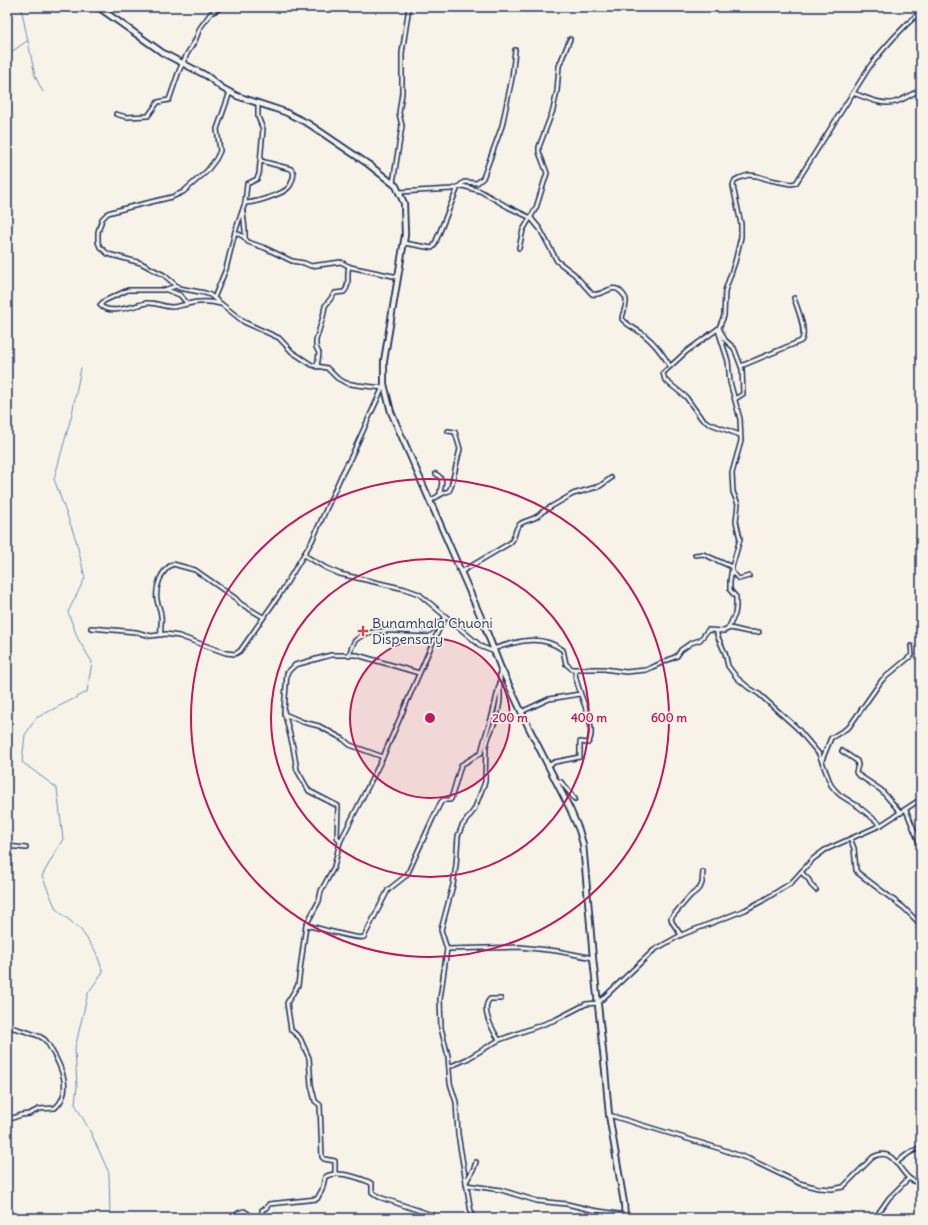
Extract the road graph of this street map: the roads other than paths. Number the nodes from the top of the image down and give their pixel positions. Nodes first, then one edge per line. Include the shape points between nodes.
1 (98, 7) edge
2 (222, 7) edge
3 (409, 7) edge
4 (921, 11) edge
5 (570, 39) dead end
6 (515, 50) dead end
7 (183, 64) junction
8 (921, 90) edge
9 (230, 92) junction
10 (853, 93) junction
11 (258, 104) junction
12 (116, 114) dead end
13 (261, 161) junction
14 (393, 183) junction
15 (458, 187) junction
16 (399, 192) junction
17 (245, 203) junction
18 (242, 211) junction
19 (531, 218) junction
20 (235, 232) junction
21 (245, 238) junction
22 (404, 243) junction
23 (519, 248) dead end
24 (349, 266) junction
25 (398, 276) junction
26 (176, 286) junction
27 (166, 289) junction
28 (214, 298) junction
29 (794, 298) dead end
30 (188, 304) junction
31 (223, 304) junction
32 (718, 328) junction
33 (670, 366) junction
34 (741, 366) junction
35 (317, 367) junction
36 (383, 386) junction
37 (735, 399) junction
38 (448, 431) dead end
39 (740, 435) junction
40 (436, 474) dead end
41 (611, 478) dead end
42 (440, 493) junction
43 (430, 501) junction
44 (304, 555) junction
45 (695, 555) dead end
46 (732, 567) junction
47 (461, 572) junction
48 (732, 572) junction
49 (749, 576) dead end
50 (263, 617) junction
51 (445, 617) junction
52 (443, 621) junction
53 (91, 628) dead end
54 (728, 628) junction
55 (717, 631) junction
56 (759, 632) dead end
57 (161, 635) junction
58 (911, 646) dead end
59 (494, 651) junction
60 (349, 656) junction
61 (500, 666) junction
62 (575, 670) junction
63 (419, 673) junction
64 (500, 680) junction
65 (580, 694) junction
66 (521, 712) junction
67 (284, 714) junction
68 (842, 751) dead end
69 (383, 757) junction
70 (822, 760) junction
71 (549, 765) junction
72 (556, 780) junction
73 (575, 799) dead end
74 (921, 799) edge
75 (906, 810) junction
76 (901, 813) junction
77 (881, 826) junction
78 (850, 839) junction
79 (340, 842) junction
80 (7, 846) edge
81 (921, 847) edge
82 (26, 848) dead end
83 (703, 872) dead end
84 (801, 872) junction
85 (816, 890) dead end
86 (306, 925) junction
87 (921, 925) edge
88 (681, 935) junction
89 (447, 949) junction
90 (593, 958) junction
91 (501, 999) dead end
92 (598, 1003) junction
93 (7, 1026) edge
94 (499, 1040) junction
95 (449, 1067) junction
96 (609, 1114) junction
97 (7, 1120) edge
98 (921, 1147) edge
99 (476, 1162) dead end
100 (897, 1162) junction
101 (335, 1174) junction
102 (909, 1178) junction
103 (466, 1184) junction
104 (921, 1184) edge
105 (625, 1217) edge
106 (234, 1218) edge
107 (262, 1218) edge
108 (441, 1218) edge
109 (472, 1218) edge
110 (876, 1218) edge

1 - 7 street via 163,53
2 - 7 street via 205,19
3 - 14 street via 402,59 399,111 402,126
4 - 10 street via 882,49
5 - 19 street via 559,66 553,110 539,147 547,173
6 - 15 street via 502,126 486,171 480,181 464,182
7 - 9 street
7 - 12 street via 169,100 158,102 148,116 126,117
8 - 10 street via 890,103
9 - 11 street
9 - 26 street via 217,129 220,153 207,171 183,192 111,212 104,216 98,226 98,242 102,249 113,256 152,269 164,275
10 - 32 street via 796,183 749,175 735,180 734,191 740,217 741,237 725,291 724,316
11 - 13 street via 258,117 263,129
11 - 14 street via 285,112 309,124 360,157
13 - 17 street via 258,178 247,184
13 - 17 street via 291,169 294,174 290,186 281,193
14 - 16 street
15 - 16 street
15 - 19 street via 465,186 480,191
15 - 22 street via 434,246 430,248
16 - 22 street via 405,210
17 - 18 street
18 - 20 street
18 - 21 street
19 - 23 street via 523,230
19 - 33 street via 557,261 574,274 592,294 599,294 612,288 622,292 626,301 622,319 658,347
20 - 21 street
20 - 28 street via 226,269
21 - 24 street via 248,242 292,261 311,266 341,262
22 - 25 street
24 - 25 street
24 - 35 street via 346,289 344,292 335,292 325,306 316,340
25 - 36 street via 385,348
26 - 27 street
26 - 28 street via 205,293
27 - 30 street via 180,295
27 - 30 street via 128,290 100,305 116,310 148,303 171,307
28 - 31 street
29 - 34 street via 804,335 802,339
30 - 31 street
31 - 35 street via 244,322 279,338 292,352
32 - 33 street
32 - 34 street via 725,340 734,348
32 - 37 street
33 - 39 street via 663,373 665,380 686,398 701,418
34 - 37 street via 743,394
35 - 36 street via 328,368 346,383
36 - 43 street via 391,412
36 - 44 street
37 - 39 street via 740,419
38 - 42 street via 455,432 460,450 451,489
39 - 46 street via 741,441 732,468 732,481 738,504 736,521 740,542
40 - 42 street via 442,480
41 - 47 street via 600,486 573,494 534,519 521,523 510,543
42 - 43 street
43 - 47 street
44 - 50 street
44 - 51 street via 340,574 413,591
45 - 46 street via 703,554
46 - 48 street
47 - 59 street
48 - 49 street via 739,578
48 - 54 street via 730,588 736,597 736,610
50 - 57 street via 240,652 235,654 183,637
50 - 57 street via 195,570 173,564 161,577 157,592 162,618
51 - 52 street
51 - 59 street via 482,647
52 - 60 street via 428,632 382,631 366,634 355,641
52 - 63 street
53 - 57 street
54 - 55 street
54 - 56 street via 746,633
55 - 62 street via 708,630 700,640 691,643 675,657 646,670
55 - 70 street via 728,666 737,678 760,694 797,728
58 - 70 street via 912,655 885,676 849,727 831,738
59 - 61 street
59 - 62 street via 524,640 542,640 563,650 566,664
60 - 63 street via 357,655
60 - 67 street via 328,655 290,668 286,677
61 - 64 street
61 - 66 street
62 - 65 street
63 - 69 street
64 - 86 street via 481,753 461,765 451,799 441,802 407,875 388,890 364,937
64 - 89 street via 499,710 486,746 484,787 458,836 453,885 441,930
65 - 66 street via 549,699
65 - 71 street via 588,718 591,740 588,743 580,742 580,757
66 - 71 street
67 - 69 street via 319,726 350,745
67 - 79 street via 296,766 308,790 338,806 337,837
68 - 76 street via 857,761 857,774 881,790
69 - 79 street
70 - 77 street via 831,785 838,793
71 - 72 street
72 - 73 street via 561,782
72 - 90 street via 573,815 583,844
74 - 75 street
75 - 76 street
75 - 81 street
76 - 77 street
77 - 78 street
78 - 84 street via 825,850
78 - 87 street via 858,873 904,908
79 - 86 street via 334,867
80 - 82 street
83 - 88 street via 700,888 671,918
84 - 85 street
84 - 88 street via 791,883 745,910
86 - 101 street via 298,985 287,1006 291,1030 300,1038 309,1058 311,1084 315,1101 320,1105 322,1157 335,1161
88 - 92 street via 654,950
89 - 90 street via 520,947
89 - 95 street via 440,1007 441,1028
90 - 92 street
91 - 94 street via 490,999 486,1002 485,1008
92 - 94 street via 586,1004 555,1020
92 - 96 street
93 - 97 street via 45,1039 62,1070 64,1089 63,1098 55,1108 39,1109
94 - 95 street
95 - 103 street
96 - 100 street via 721,1149 749,1159 799,1183 818,1188 843,1187 879,1154
96 - 105 street
98 - 100 street
99 - 103 street
100 - 102 street
101 - 107 street via 325,1176 317,1199 268,1204 262,1210
101 - 108 street via 366,1180 371,1183 372,1192 379,1197
102 - 104 street
102 - 110 street via 889,1198
103 - 105 street via 502,1190 537,1201 567,1204
103 - 109 street
106 - 107 street via 238,1213 246,1211 253,1217

